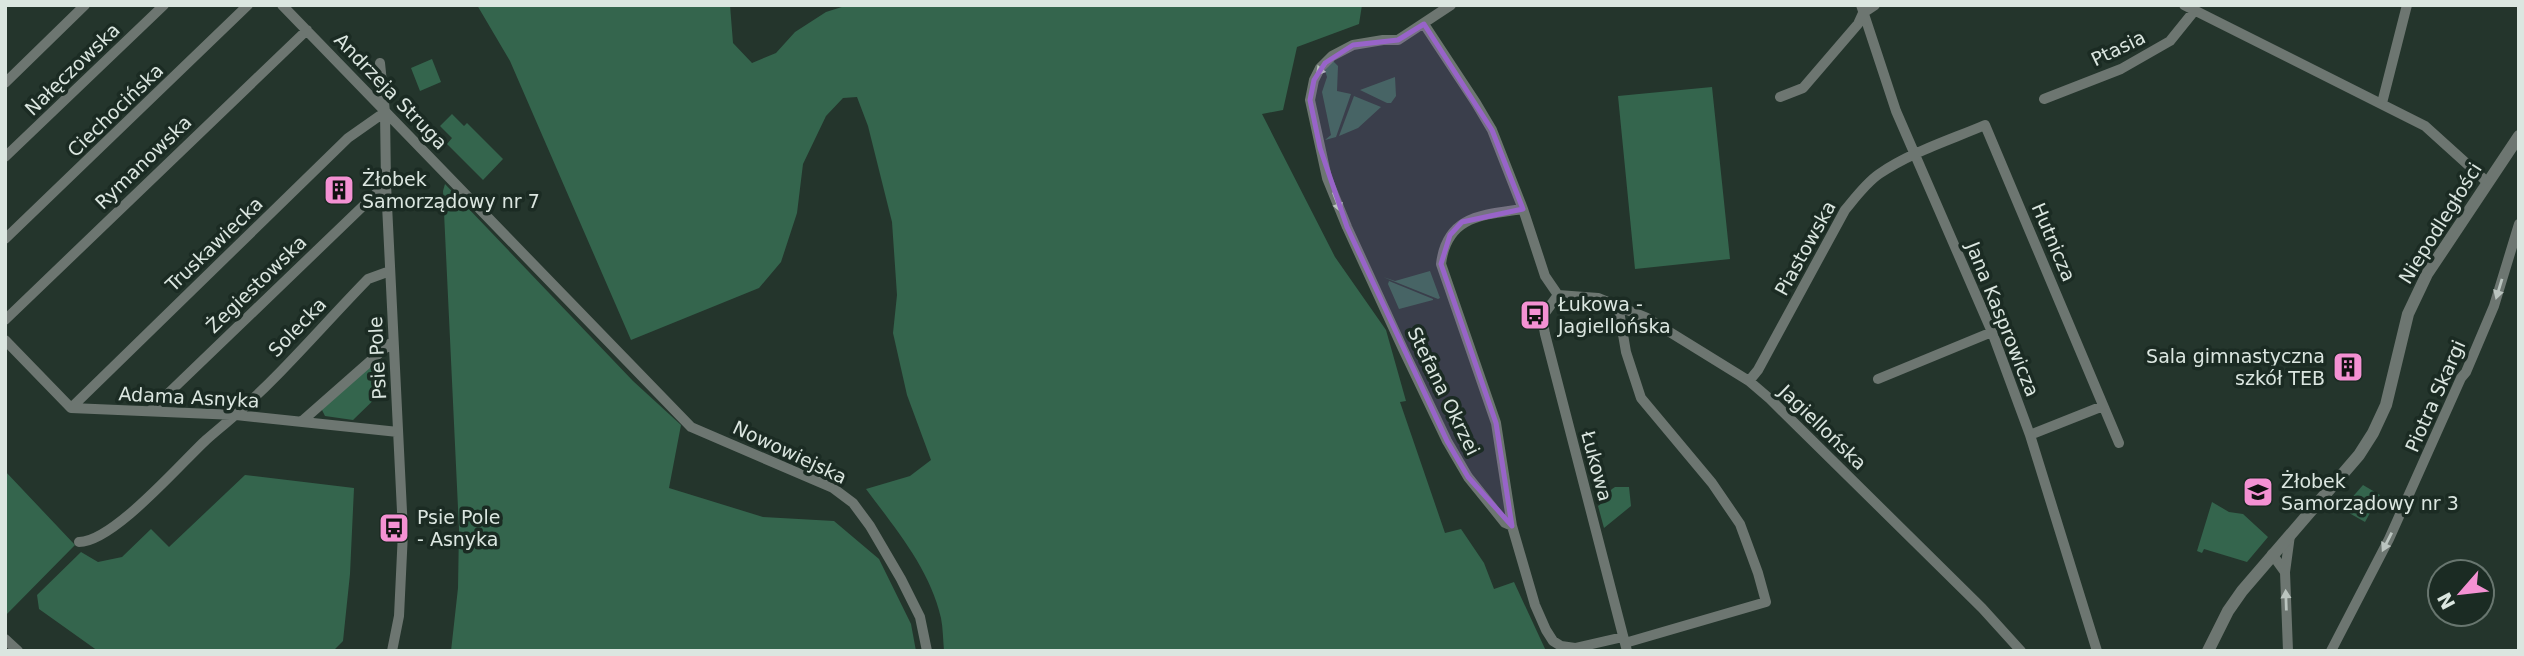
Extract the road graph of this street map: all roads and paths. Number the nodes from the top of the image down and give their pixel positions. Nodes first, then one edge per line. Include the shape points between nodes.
1 (85, 5) edge
2 (164, 5) edge
3 (248, 5) edge
4 (282, 5) edge
5 (1451, 5) edge
6 (1875, 5) edge
7 (2184, 5) edge
8 (2407, 5) edge
9 (1862, 9) edge
10 (2195, 10) junction
11 (1424, 24) junction
12 (307, 30) junction
13 (380, 63) dead end
14 (5, 83) edge
15 (1780, 97) dead end
16 (2044, 100) dead end
17 (2382, 103) junction
18 (385, 112) junction
19 (2517, 141) edge
20 (1916, 155) junction
21 (5, 158) edge
22 (2487, 182) junction
23 (386, 184) junction
24 (1523, 209) junction
25 (2519, 224) edge
26 (5, 239) edge
27 (390, 271) junction
28 (1558, 295) junction
29 (1618, 305) junction
30 (5, 320) edge
31 (590, 323) joint
32 (1992, 332) junction
33 (5, 340) edge
34 (393, 341) junction
35 (1878, 379) dead end
36 (1749, 382) junction
37 (2104, 405) junction
38 (72, 408) junction
39 (151, 410) junction
40 (236, 415) junction
41 (301, 422) junction
42 (398, 432) junction
43 (2031, 435) junction
44 (2119, 443) dead end
45 (1512, 526) junction
46 (2290, 535) junction
47 (79, 542) dead end
48 (2273, 554) junction
49 (2285, 572) junction
50 (5, 639) edge
51 (1625, 643) edge
52 (1561, 649) edge
53 (18, 651) edge
54 (392, 651) edge
55 (927, 651) edge
56 (2021, 651) edge
57 (2097, 651) edge
58 (2208, 651) edge
59 (2288, 651) edge
60 (2331, 651) edge

1 - 14 street
2 - 21 street, Nałęczowska
3 - 26 street, Ciechocińska
4 - 12 street, Andrzeja Struga
5 - 11 street
6 - 9 street
7 - 10 street
8 - 17 street
9 - 15 street via 1858,24 1803,88
9 - 20 street, Jana Kasprowicza
10 - 16 street, Ptasia via 2170,41 2121,69
10 - 17 street
11 - 24 street via 1492,130
11 -> 45 street, Stefana Okrzei via 1398,40 1353,45 1325,63 1314,80 1310,100 1327,178 1346,227 1447,441 1468,477
12 - 18 street, Andrzeja Struga
12 - 30 street, Rymanowska
13 - 18 street, Psie Pole
17 - 22 street via 2425,126
18 - 23 street, Psie Pole
18 - 31 street, Andrzeja Struga
18 - 38 street, Truskawiecka via 348,138
19 - 22 street, Niepodległości
20 - 32 street, Jana Kasprowicza
20 - 36 street, Piastowska via 1878,174 1844,210
20 - 37 street, Hutnicza via 1985,125
22 - 46 street, Niepodległości via 2439,254 2408,313 2386,405 2373,433
23 - 27 street, Psie Pole
23 - 39 street, Żegiestowska
24 - 28 street via 1545,276
24 - 45 street, Stefana Okrzei via 1462,222 1450,235 1441,264 1496,423
25 -> 60 street, Piotra Skargi via 2494,306 2466,372
27 - 34 street, Psie Pole
27 - 40 street, Solecka via 368,279
28 - 29 street, Jagiellońska via 1598,298
28 - 51 street, Łukowa via 1542,317 1545,334
29 - 36 street, Jagiellońska
29 - 51 street via 1626,352 1641,398 1740,524 1766,602
31 - 55 street, Nowowiejska via 691,427 833,488 853,503 920,617
32 - 35 street
32 - 43 street, Jana Kasprowicza
33 - 38 street
34 - 41 street
34 - 42 street, Psie Pole
36 - 56 street, Jagiellońska
37 - 43 street
37 - 44 street, Hutnicza
38 - 39 street, Adama Asnyka
39 - 40 street, Adama Asnyka
40 - 41 street, Adama Asnyka
40 - 47 street, Solecka via 128,515 96,537
41 - 42 street, Adama Asnyka
42 - 54 street, Psie Pole via 403,532 399,616
43 - 57 street, Jana Kasprowicza
45 - 52 street via 1535,605
46 - 48 street, Niepodległości
46 - 49 street
48 - 49 street
48 - 58 street, Niepodległości via 2228,611
59 -> 49 street
50 - 53 street
51 - 52 street

